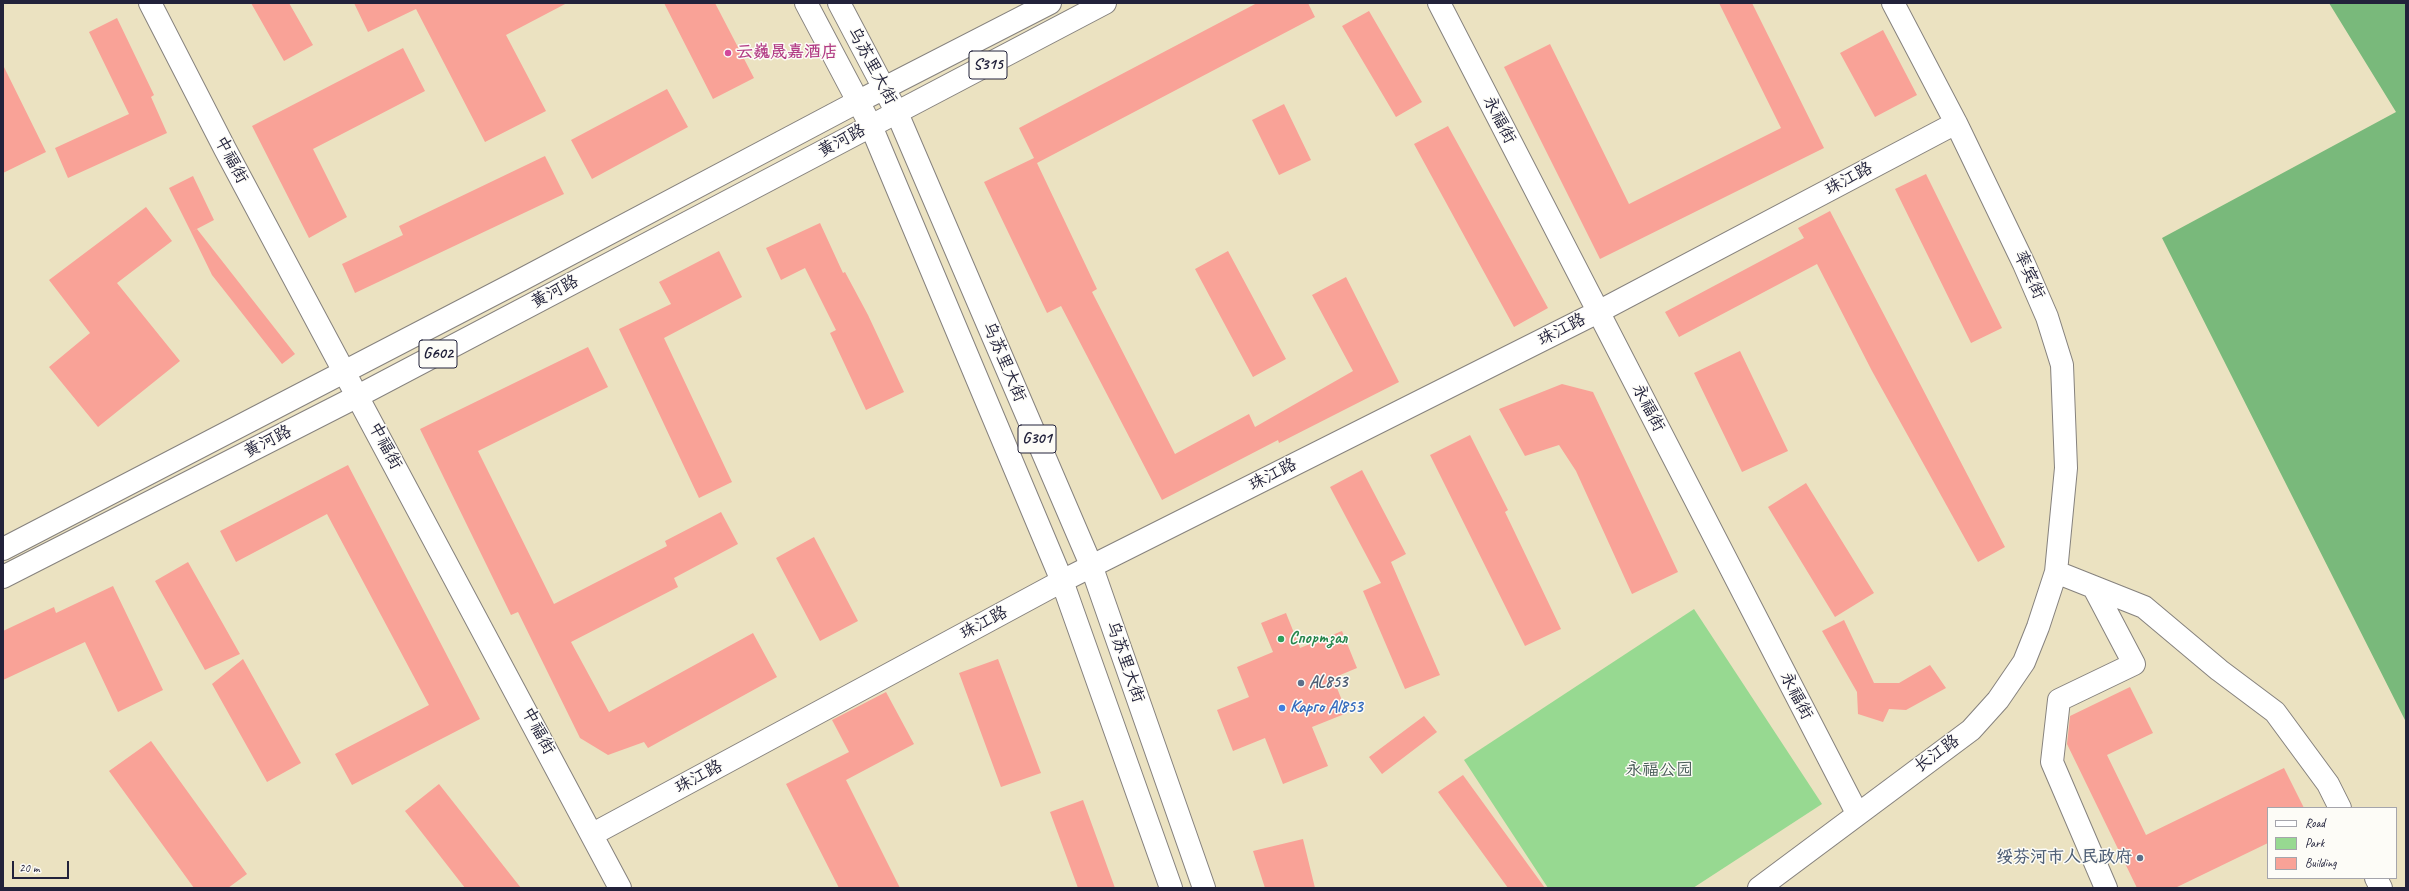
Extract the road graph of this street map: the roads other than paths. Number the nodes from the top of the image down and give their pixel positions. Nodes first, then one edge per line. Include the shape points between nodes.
1 (150, 3) edge
2 (806, 3) edge
3 (839, 3) edge
4 (1050, 3) edge
5 (1105, 3) edge
6 (1438, 3) edge
7 (1893, 3) edge
8 (884, 88) junction
9 (859, 101) junction
10 (897, 113) junction
11 (1956, 123) junction
12 (871, 126) junction
13 (1598, 312) junction
14 (344, 370) junction
15 (358, 396) junction
16 (3, 549) edge
17 (1092, 565) junction
18 (2056, 572) junction
19 (3, 578) edge
20 (1062, 581) junction
21 (2094, 588) junction
22 (2340, 807) edge
23 (1857, 813) junction
24 (593, 834) junction
25 (2376, 879) edge
26 (620, 888) edge
27 (1171, 888) edge
28 (1204, 888) edge
29 (1759, 888) edge
30 (2106, 888) edge
31 (2381, 888) edge

1 - 14 main road, 中福街
2 - 9 main road, 乌苏里大街 / G301
3 - 8 main road, 乌苏里大街 / G301
4 - 8 main road, 黄河路 / S315
5 - 10 main road, 黄河路 / S315
6 - 13 main road, 永福街
7 - 11 main road, 率宾街
8 - 9 main road, 黄河路 / S315
8 - 10 main road, 乌苏里大街 / G301
9 - 12 main road, 乌苏里大街 / G301
9 - 14 main road, 黄河路 / G602
10 - 12 main road, 黄河路 / S315
10 - 17 main road, 乌苏里大街 / G301
11 - 13 main road, 珠江路
11 - 18 main road, 率宾街 via 2024,264 2047,317 2062,364 2066,468
12 - 15 main road, 黄河路 / G602
12 - 20 main road, 乌苏里大街 / G301
13 - 17 main road, 珠江路
13 - 23 main road, 永福街
14 - 15 main road, 中福街
14 - 16 main road, 黄河路 / G602
15 - 19 main road, 黄河路 / G602
15 - 24 main road, 中福街
17 - 20 main road, 珠江路
17 - 28 main road, 乌苏里大街 / G301
18 - 21 main road
18 - 23 main road, 长江路 via 2024,662 1998,700 1971,730
20 - 24 main road, 珠江路
20 - 27 main road, 乌苏里大街 / G301
21 - 22 main road via 2144,607 2219,670 2275,712 2328,784
21 - 30 main road via 2134,664 2059,700 2052,762
23 - 29 main road, 长江路
24 - 26 main road, 中福街
25 - 31 main road

